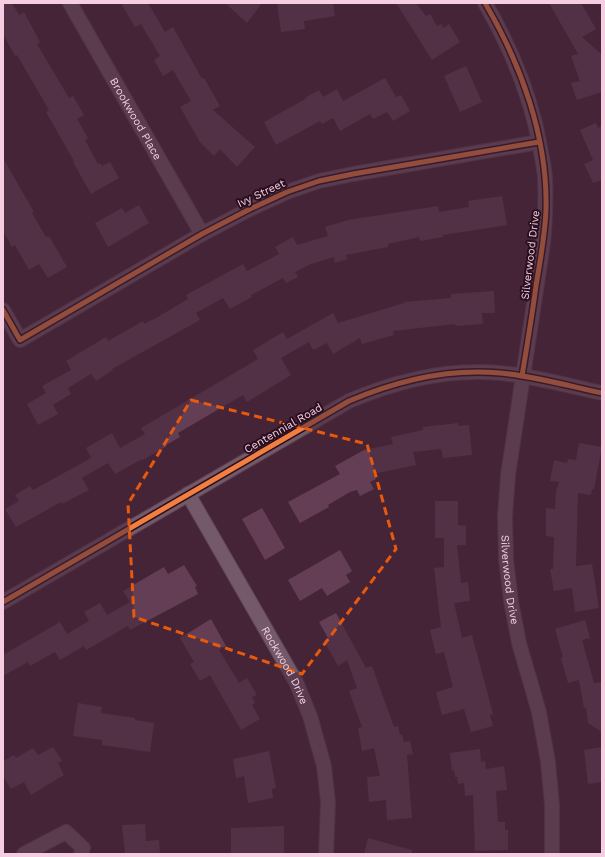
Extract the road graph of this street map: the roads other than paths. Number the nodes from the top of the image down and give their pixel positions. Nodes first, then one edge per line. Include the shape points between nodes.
1 (70, 3) edge
2 (485, 3) edge
3 (539, 142) junction
4 (202, 234) junction
5 (3, 310) edge
6 (522, 376) junction
7 (602, 393) edge
8 (188, 494) junction
9 (3, 602) edge
10 (43, 850) edge
11 (24, 854) edge
12 (81, 854) edge
13 (326, 854) edge
14 (552, 854) edge

1 - 4 street, Brookwood Place
2 - 3 street, Silverwood Drive via 516,63
3 - 4 street, Ivy Street via 319,181 287,192
3 - 6 street, Silverwood Drive via 545,176 545,217
4 - 5 street, Ivy Street via 20,340
6 - 7 street, Centennial Road
6 - 8 street, Centennial Road via 500,372 441,374 375,390 349,402
6 - 14 street, Silverwood Drive via 508,475 506,559 519,643 539,712 548,762 552,805
8 - 9 street, Centennial Road
8 - 13 street, Rockwood Drive via 296,682 310,716 324,766 328,802
10 - 11 street
10 - 12 street via 66,832 83,848

